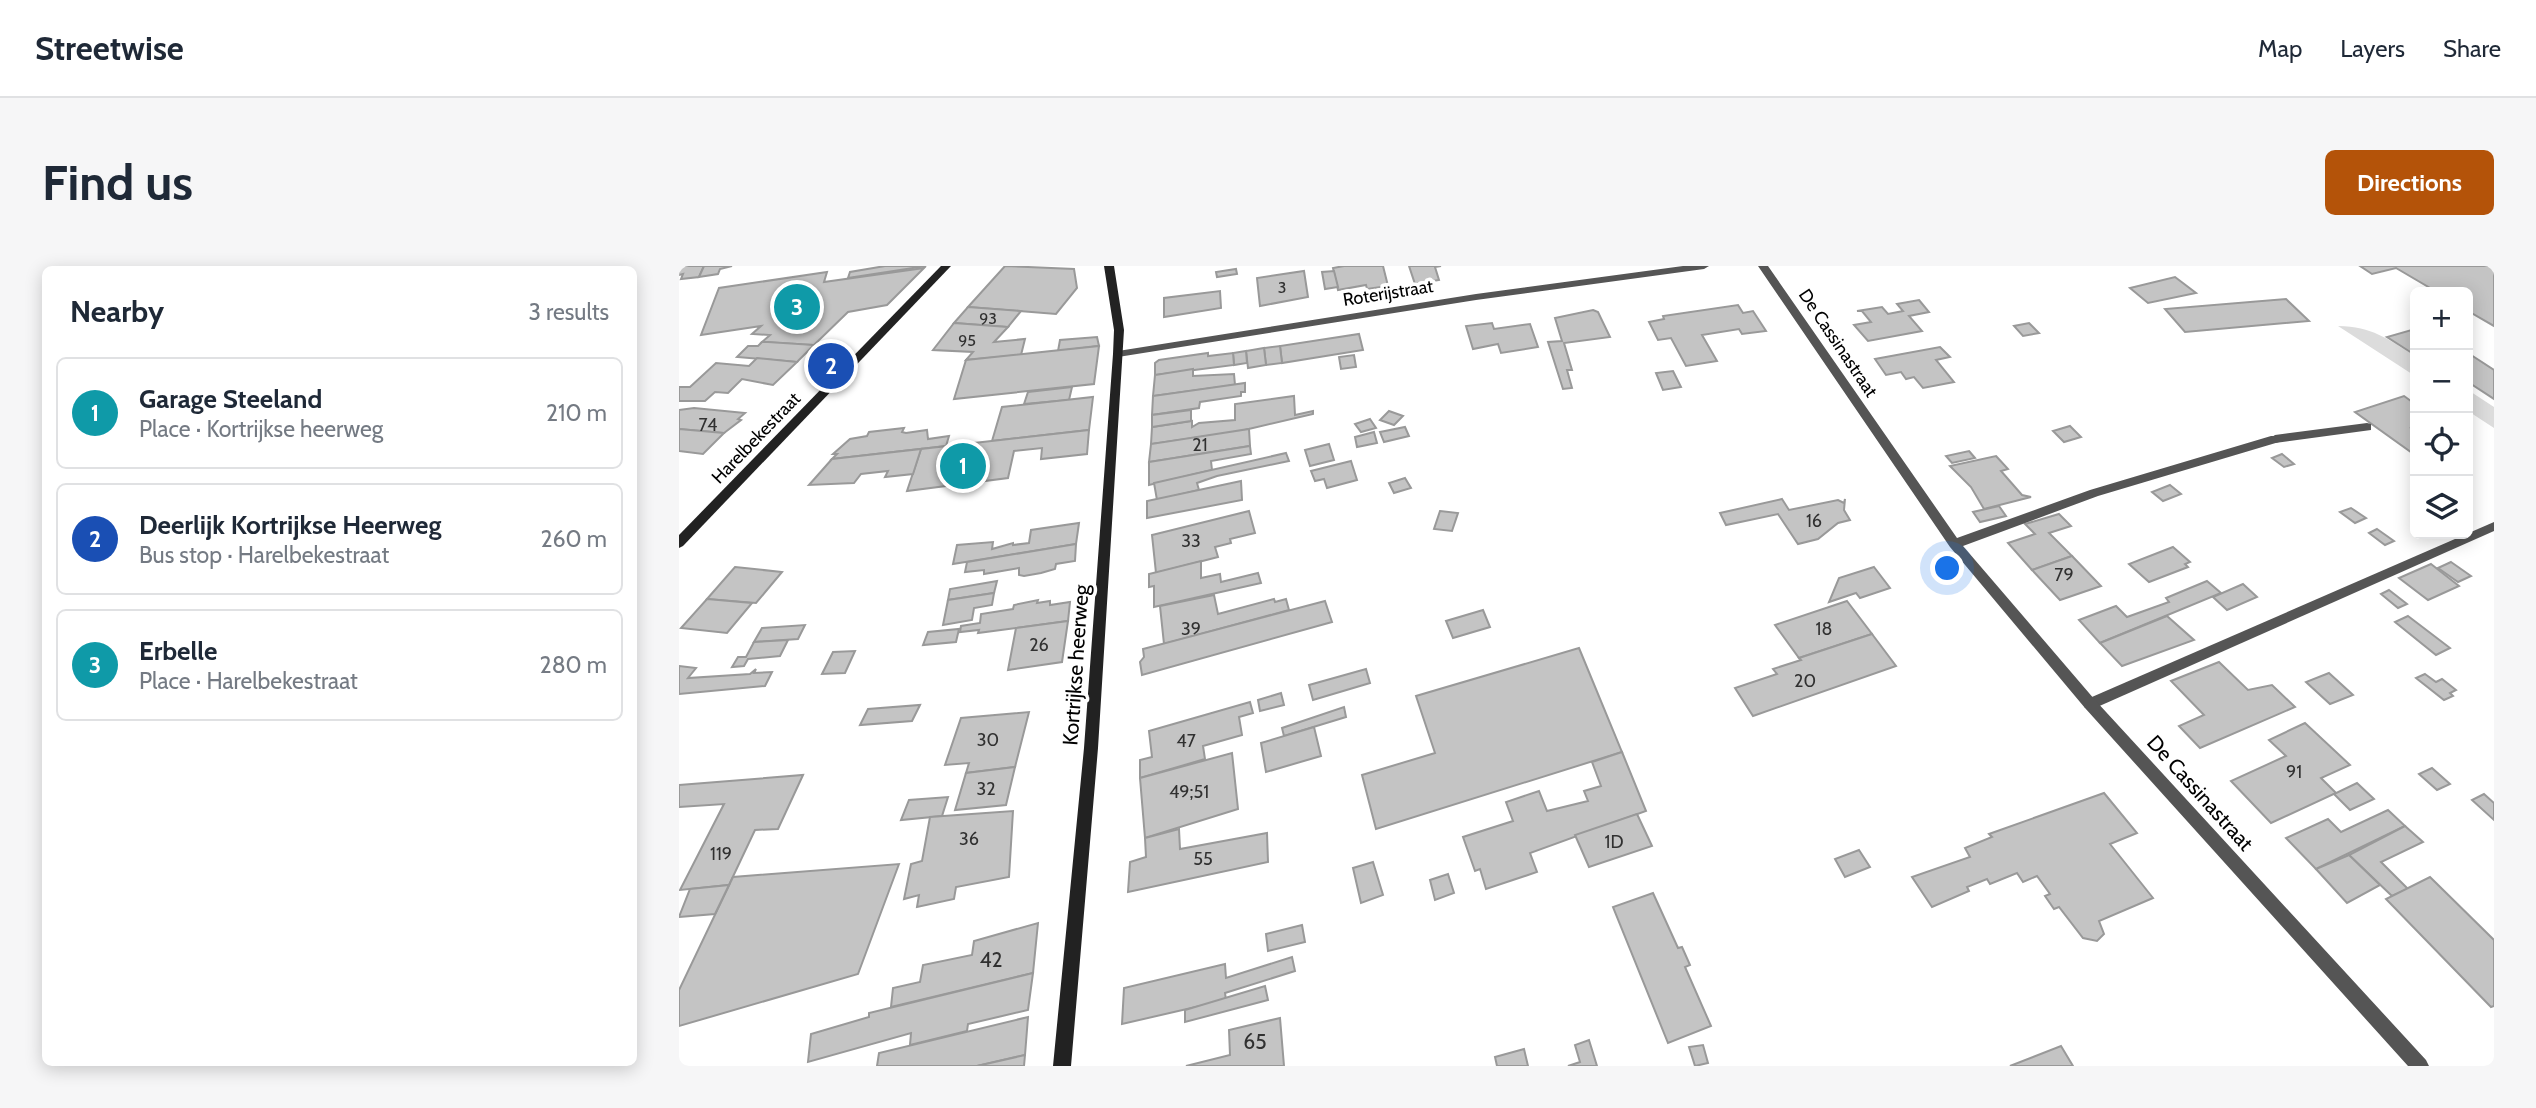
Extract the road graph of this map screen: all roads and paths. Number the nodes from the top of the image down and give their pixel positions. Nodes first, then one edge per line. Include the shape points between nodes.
1 (946, 266) edge
2 (1109, 266) edge
3 (1705, 266) edge
4 (1763, 266) edge
5 (1118, 354) junction
6 (2367, 427) dead end
7 (2494, 526) edge
8 (679, 543) edge
9 (1954, 544) junction
10 (2090, 704) junction
11 (1062, 1066) edge
12 (2420, 1066) edge

1 - 8 street, Harelbekestraat
2 - 5 street, Kortrijkse heerweg
3 - 5 street, Roterijstraat
4 - 9 street, De Cassinastraat
5 - 11 street, Kortrijkse heerweg via 1091,748
6 - 9 street via 2275,439 2094,494
7 - 10 street
9 - 10 street, De Cassinastraat
10 - 12 street, De Cassinastraat

